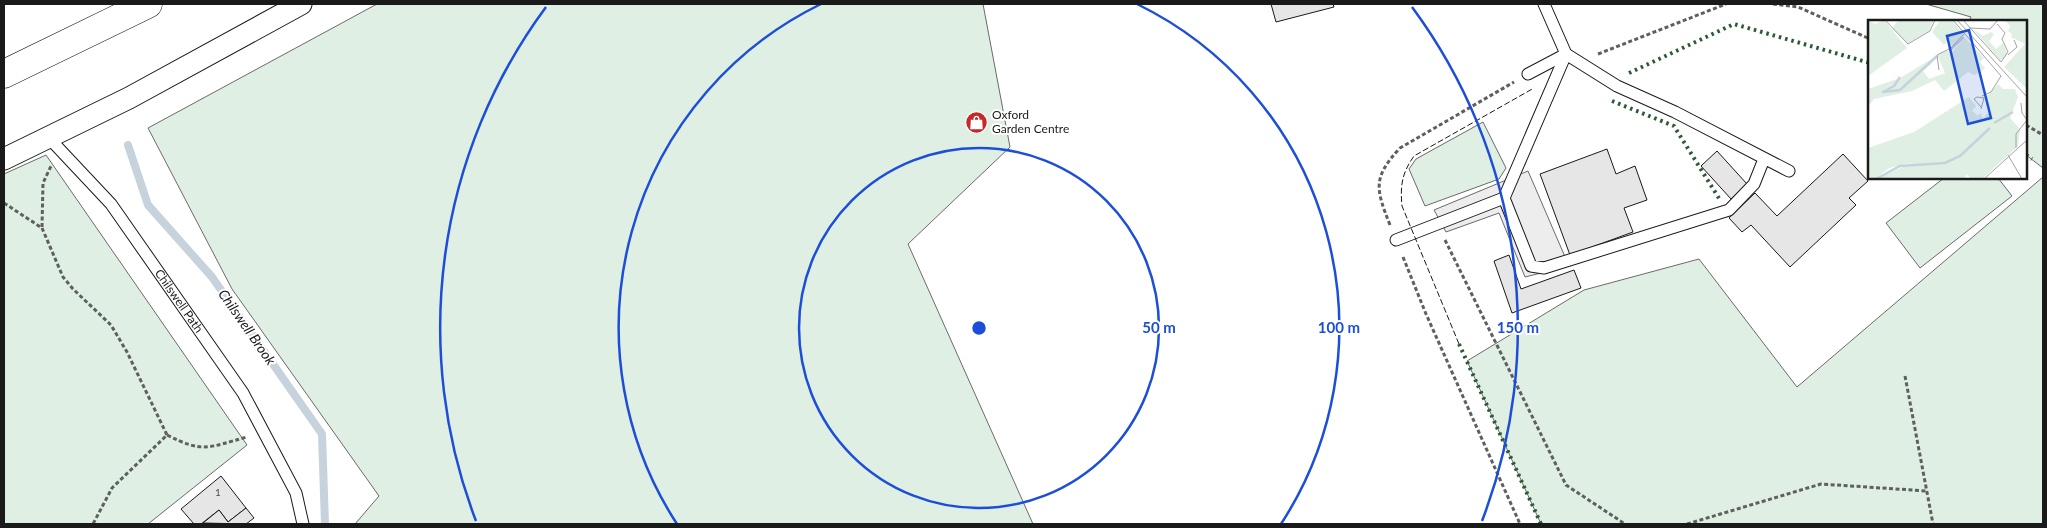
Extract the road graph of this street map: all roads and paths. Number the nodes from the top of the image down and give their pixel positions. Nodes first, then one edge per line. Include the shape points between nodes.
1 (148, 4) edge
2 (302, 4) edge
3 (1544, 4) edge
4 (1726, 4) edge
5 (1773, 4) edge
6 (1868, 38) edge
7 (1566, 54) junction
8 (1579, 62) junction
9 (4, 74) edge
10 (1528, 74) joint
11 (2027, 127) edge
12 (2043, 136) edge
13 (54, 144) junction
14 (4, 159) edge
15 (1764, 159) junction
16 (1789, 171) dead end
17 (1504, 198) junction
18 (4, 203) edge
19 (1437, 224) junction
20 (42, 228) junction
21 (1396, 240) junction
22 (1905, 376) dead end
23 (264, 432) junction
24 (167, 435) junction
25 (1927, 491) junction
26 (93, 524) edge
27 (303, 524) edge
28 (1520, 524) edge
29 (1625, 524) edge
30 (1687, 524) edge
31 (1934, 524) edge

1 - 9 highway
2 - 13 street via 129,98
3 - 7 lane
4 - 8 path
5 - 6 path via 1798,7
7 - 8 lane
7 - 10 lane
7 - 17 lane
8 - 15 lane via 1617,86 1675,112
10 - 21 path via 1400,148 1385,164 1378,181 1382,204
11 - 12 path
13 - 14 street
13 - 20 path via 43,183
13 - 23 lane, Chilswell Path via 111,204 243,393
15 - 16 lane
15 - 17 lane via 1754,184 1728,210 1544,268 1531,266
17 - 19 lane
18 - 20 path
19 - 21 lane
19 - 29 path via 1566,486
20 - 24 path via 63,277 115,332
21 - 28 path
22 - 25 path
23 - 24 path via 205,448 188,446
23 - 27 lane, Chilswell Path via 296,493
24 - 26 path via 112,488
25 - 30 path via 1822,484
25 - 31 path

